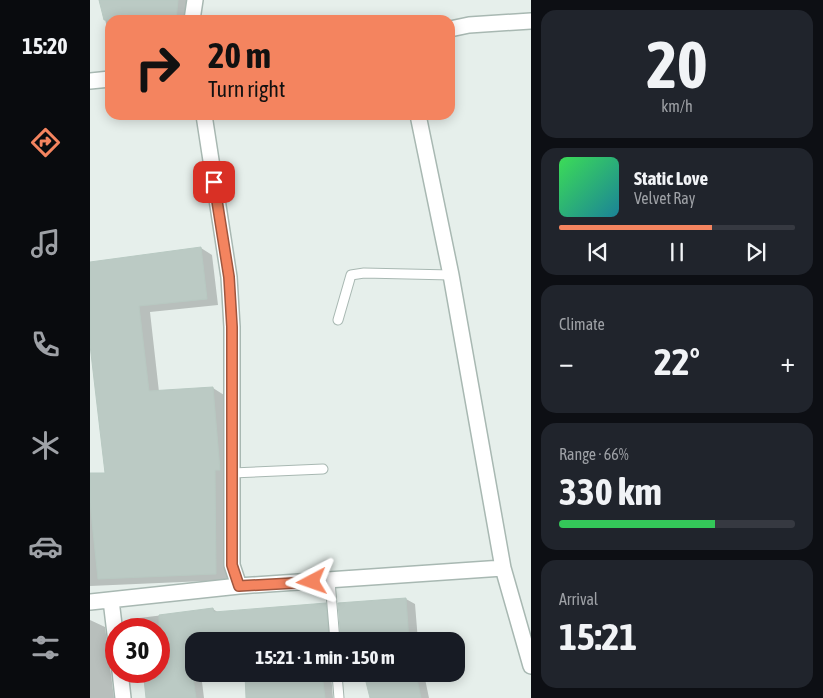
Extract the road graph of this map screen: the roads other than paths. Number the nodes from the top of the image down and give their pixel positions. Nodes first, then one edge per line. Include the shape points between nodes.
1 (195, 0) edge
2 (193, 15) edge
3 (530, 22) edge
4 (455, 28) edge
5 (105, 80) edge
6 (90, 81) edge
7 (205, 120) edge
8 (419, 120) edge
9 (451, 275) junction
10 (338, 320) dead end
11 (323, 469) dead end
12 (232, 473) junction
13 (504, 568) junction
14 (330, 581) junction
15 (239, 586) junction
16 (111, 600) junction
17 (90, 602) edge
18 (113, 618) edge
19 (334, 632) edge
20 (528, 649) edge
21 (530, 666) edge
22 (338, 682) edge
23 (121, 683) edge
24 (123, 698) edge
25 (339, 698) edge

1 - 2 street
3 - 4 street
5 - 6 street
7 - 12 street via 229,277
8 - 9 street
9 - 10 lane via 351,275
9 - 13 street
11 - 12 lane
12 - 15 street via 232,565
13 - 14 street
13 - 20 street
14 - 15 street
14 - 19 lane
15 - 16 street
16 - 17 street
16 - 18 street
20 - 21 street
22 - 25 lane
23 - 24 street

